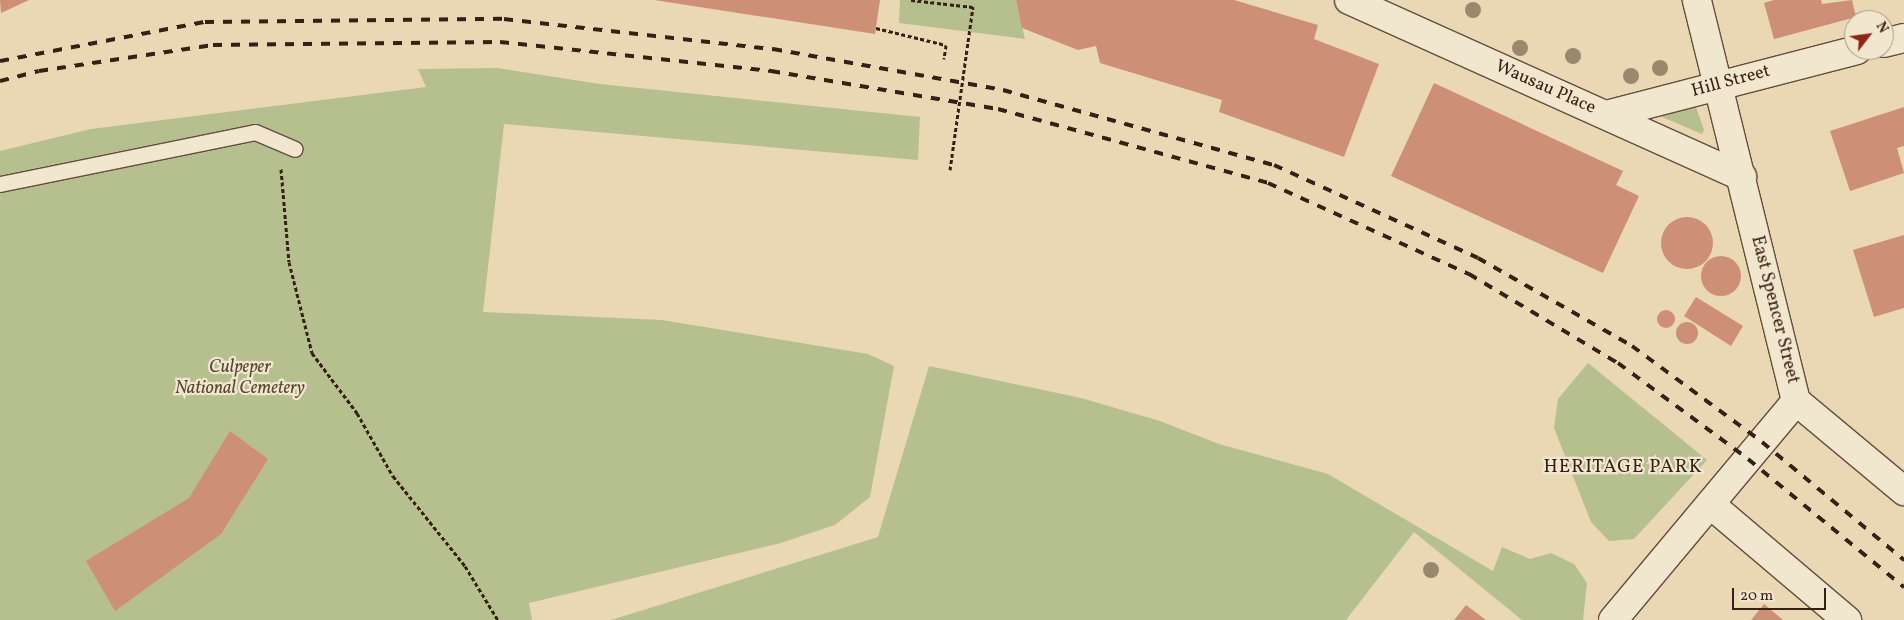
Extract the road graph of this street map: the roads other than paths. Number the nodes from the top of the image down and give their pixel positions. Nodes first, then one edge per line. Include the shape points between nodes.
1 (1349, 0) edge
2 (1697, 0) edge
3 (1844, 53) edge
4 (1718, 85) junction
5 (1606, 116) junction
6 (295, 149) dead end
7 (1742, 177) junction
8 (0, 184) edge
9 (1796, 402) junction
10 (1904, 491) edge
11 (1710, 504) junction
12 (1613, 620) edge
13 (1847, 620) edge

1 - 5 street, Wausau Place
2 - 4 street, East Spencer Street
3 - 4 street, Hill Street
4 - 5 street, Hill Street
4 - 7 street, East Spencer Street
5 - 7 street, Wausau Place
6 - 8 lane via 255,132
7 - 9 street, East Spencer Street
9 - 10 street
9 - 11 street, East Spencer Street
11 - 12 street, East Spencer Street
11 - 13 street

